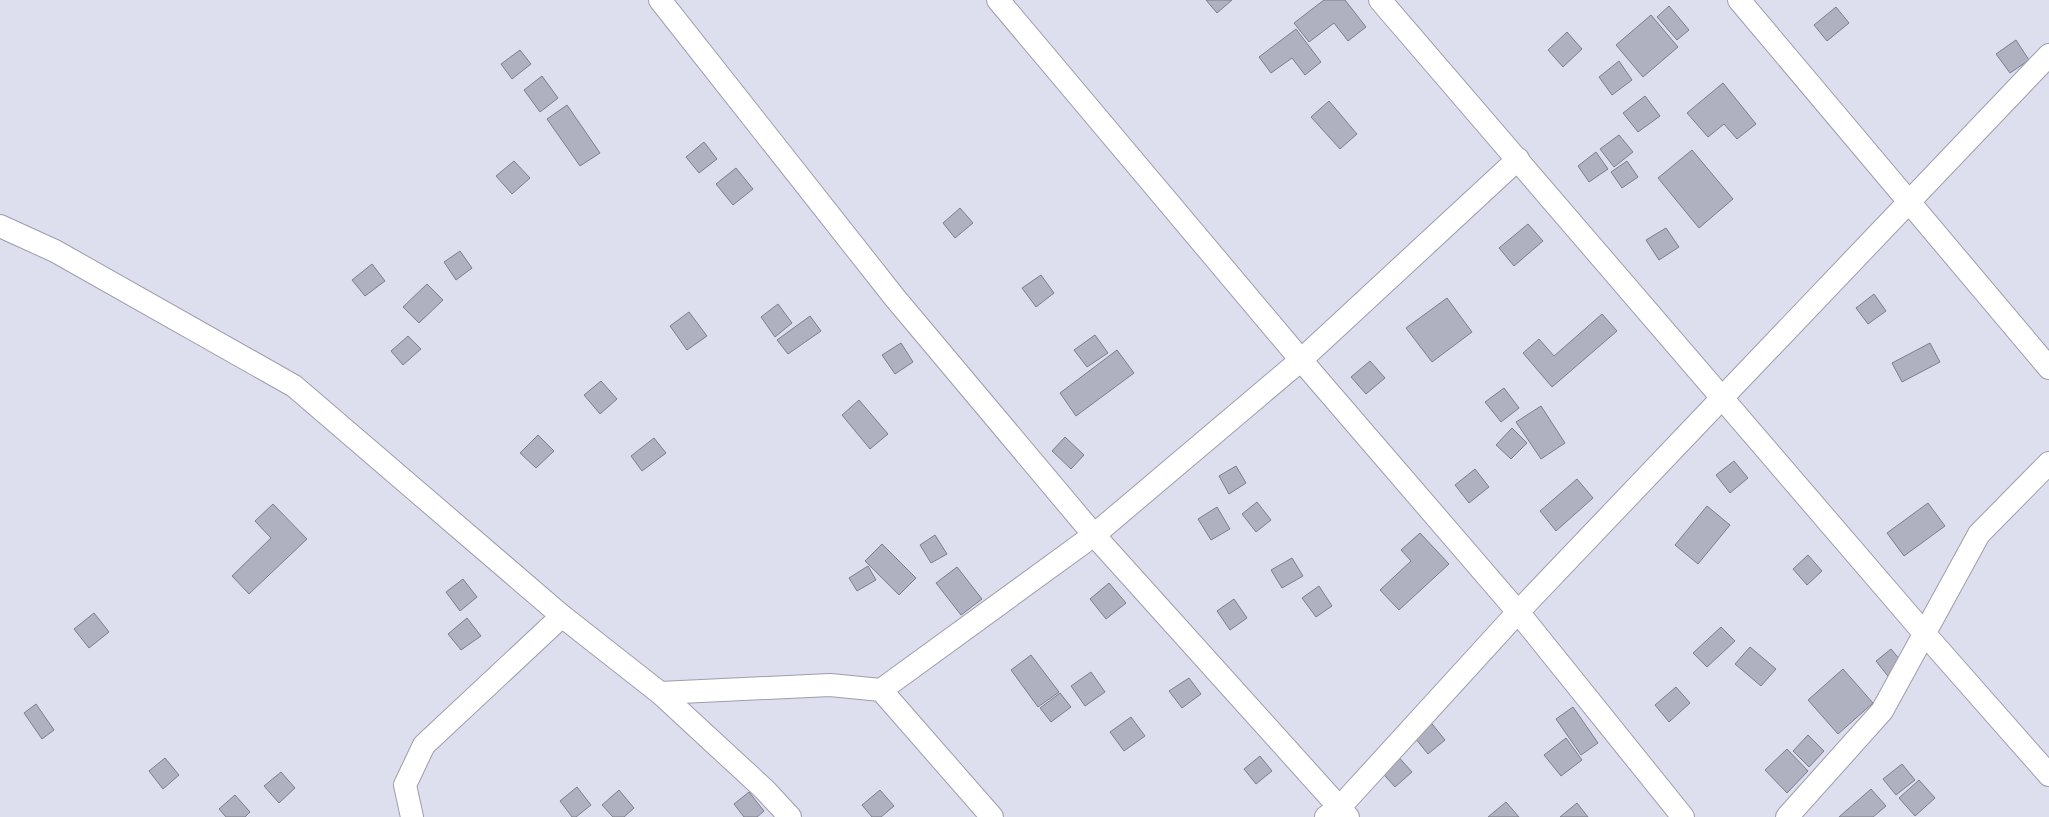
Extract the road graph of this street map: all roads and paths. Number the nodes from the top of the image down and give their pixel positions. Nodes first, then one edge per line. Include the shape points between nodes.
1 (660, 0) edge
2 (998, 0) edge
3 (1380, 0) edge
4 (1740, 0) edge
5 (2049, 55) edge
6 (1518, 159) junction
7 (1908, 200) junction
8 (0, 226) edge
9 (1301, 360) junction
10 (2049, 368) edge
11 (1721, 396) junction
12 (2049, 463) edge
13 (1094, 535) junction
14 (1518, 612) junction
15 (562, 616) junction
16 (1924, 634) junction
17 (881, 690) junction
18 (660, 693) junction
19 (2049, 775) edge
20 (1338, 814) edge
21 (412, 817) edge
22 (790, 817) edge
23 (992, 817) edge
24 (1683, 817) edge
25 (1787, 817) edge

1 - 13 street via 895,298
2 - 9 street
3 - 6 street
4 - 7 street
5 - 7 street
6 - 9 street
6 - 11 street
7 - 10 street
7 - 11 street
8 - 15 street via 55,251 294,386
9 - 13 street
9 - 14 street
11 - 14 street
11 - 16 street
12 - 16 street via 1979,534
13 - 17 street
13 - 20 street
14 - 20 street
14 - 24 street
15 - 18 street
15 - 21 street via 424,745 406,785
16 - 19 street
16 - 25 street via 1882,711
17 - 18 street via 830,685
17 - 23 street
18 - 22 street via 765,790

